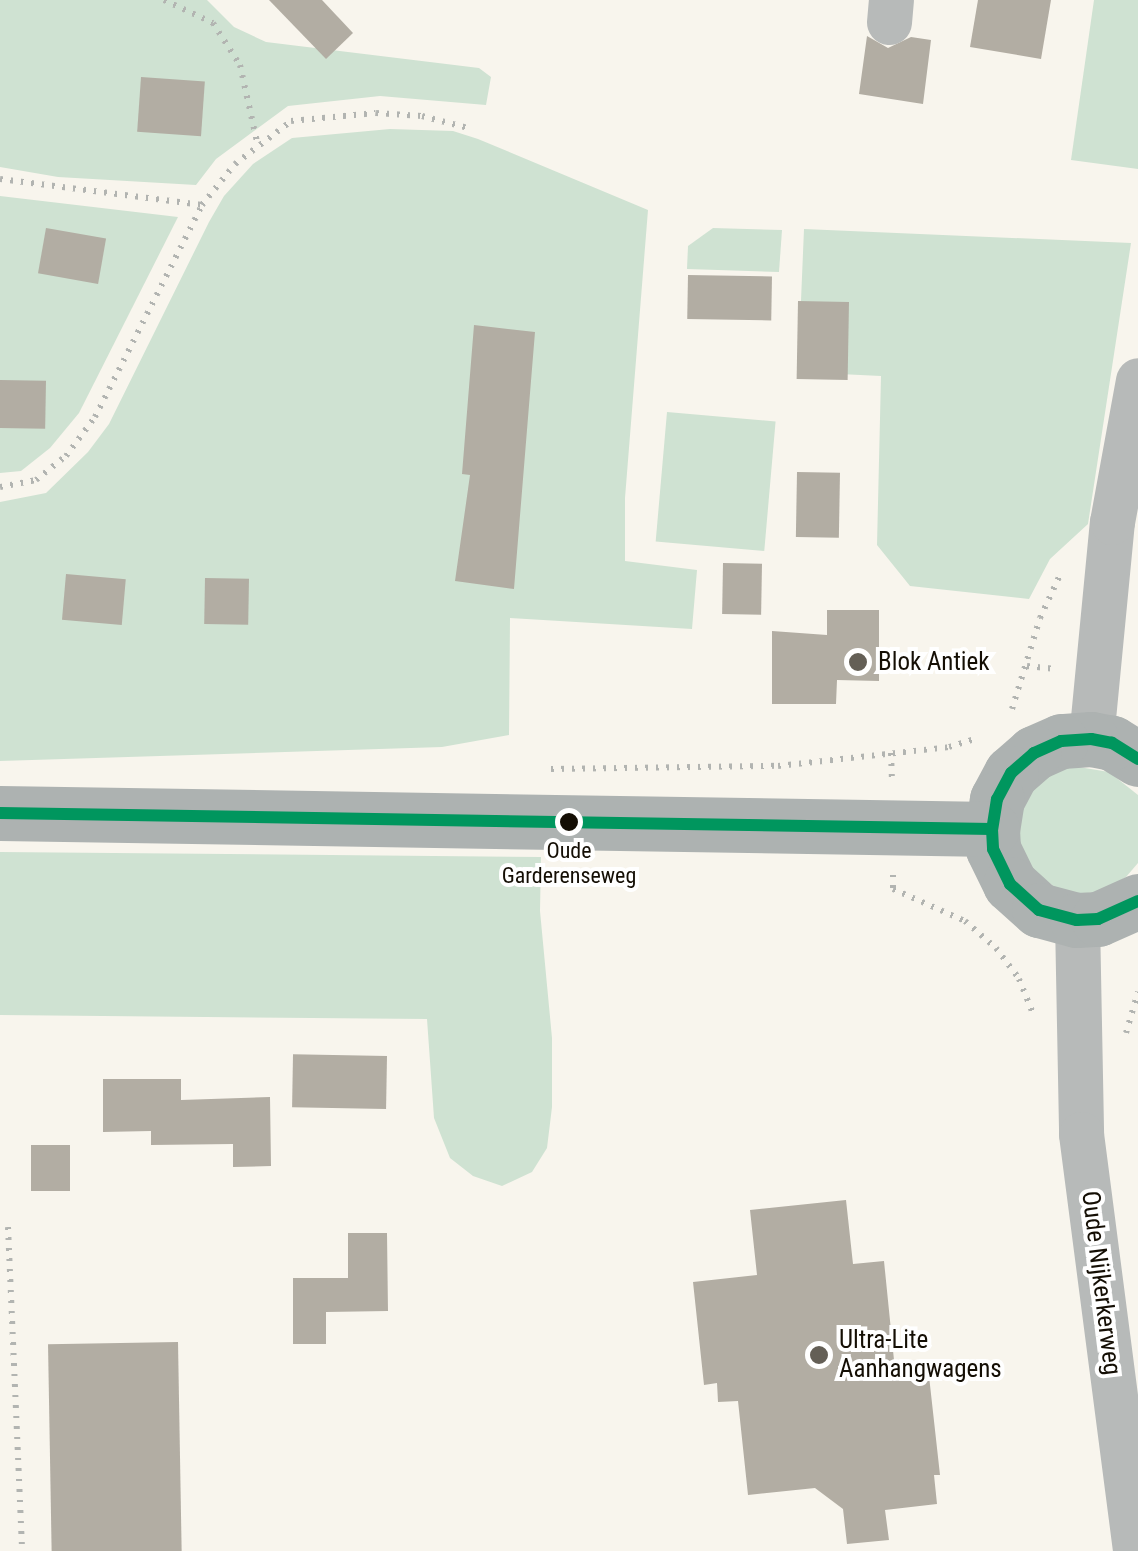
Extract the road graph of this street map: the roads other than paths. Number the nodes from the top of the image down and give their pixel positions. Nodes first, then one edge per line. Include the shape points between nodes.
1 (1138, 380) edge
2 (1125, 516) edge
3 (1114, 749) edge
4 (0, 814) edge
5 (992, 829) junction
6 (1138, 901) edge
7 (1077, 920) junction
8 (1135, 1551) edge

1 - 2 street
2 - 3 street
3 - 5 main road via 1060,741 1034,753 1011,773
4 - 5 main road
5 - 7 main road via 1010,884 1039,910
6 - 7 main road via 1119,913
7 - 8 street, Oude Nijkerkerweg via 1081,1134

